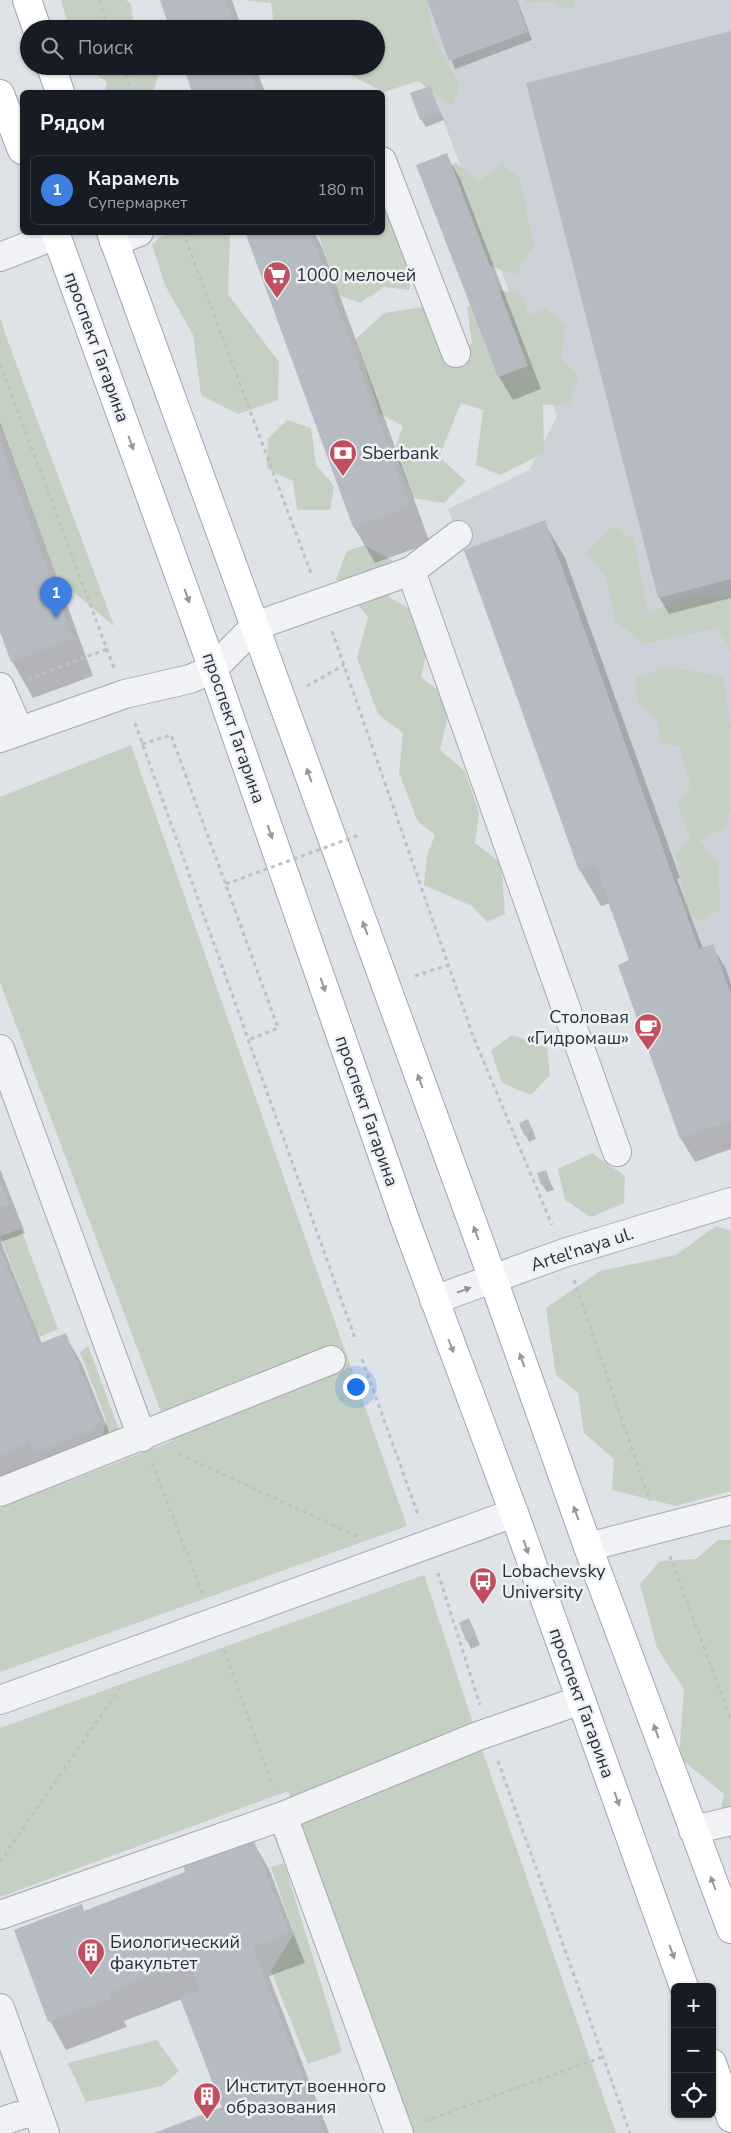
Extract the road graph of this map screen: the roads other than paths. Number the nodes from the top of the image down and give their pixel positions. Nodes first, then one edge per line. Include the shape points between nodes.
1 (27, 0) edge
2 (34, 20) edge
3 (54, 75) edge
4 (59, 90) edge
5 (0, 94) edge
6 (20, 145) edge
7 (385, 169) edge
8 (54, 235) edge
9 (56, 235) edge
10 (121, 236) edge
11 (0, 257) edge
12 (456, 353) dead end
13 (458, 535) dead end
14 (411, 571) junction
15 (255, 626) junction
16 (213, 670) junction
17 (0, 688) edge
18 (9, 734) edge
19 (0, 1049) edge
20 (617, 1152) dead end
21 (731, 1202) edge
22 (493, 1279) junction
23 (434, 1300) junction
24 (331, 1360) dead end
25 (142, 1437) junction
26 (0, 1492) edge
27 (731, 1510) edge
28 (514, 1512) junction
29 (588, 1547) junction
30 (0, 1700) edge
31 (581, 1700) junction
32 (283, 1816) junction
33 (731, 1821) edge
34 (693, 1830) junction
35 (0, 1915) edge
36 (731, 1929) edge
37 (683, 1983) edge
38 (0, 2008) edge
39 (715, 2073) edge
40 (731, 2118) edge
41 (41, 2121) edge
42 (0, 2122) edge
43 (399, 2132) edge

1 - 2 main road
3 - 4 main road
5 - 6 main road
7 - 12 street
8 - 11 street
9 -> 16 main road, проспект Гагарина
10 - 15 main road
13 - 14 street
14 - 15 street
14 - 20 street
15 - 16 street
22 -> 15 main road
16 - 18 street via 190,679 124,694
16 -> 23 main road, проспект Гагарина
17 - 18 street
19 - 25 street
21 - 22 street, Artel'naya ul. via 564,1253
23 -> 22 street, Artel'naya ul.
29 -> 22 main road
23 -> 28 main road, проспект Гагарина
24 - 25 street
25 - 26 street
27 - 29 street
28 - 30 street
28 -> 31 main road, проспект Гагарина
34 -> 29 main road
31 - 32 street via 489,1733
31 -> 37 main road, проспект Гагарина
32 - 35 street
32 - 43 street
33 - 34 street
36 -> 34 main road
38 - 41 street
39 - 40 main road
41 - 42 street

